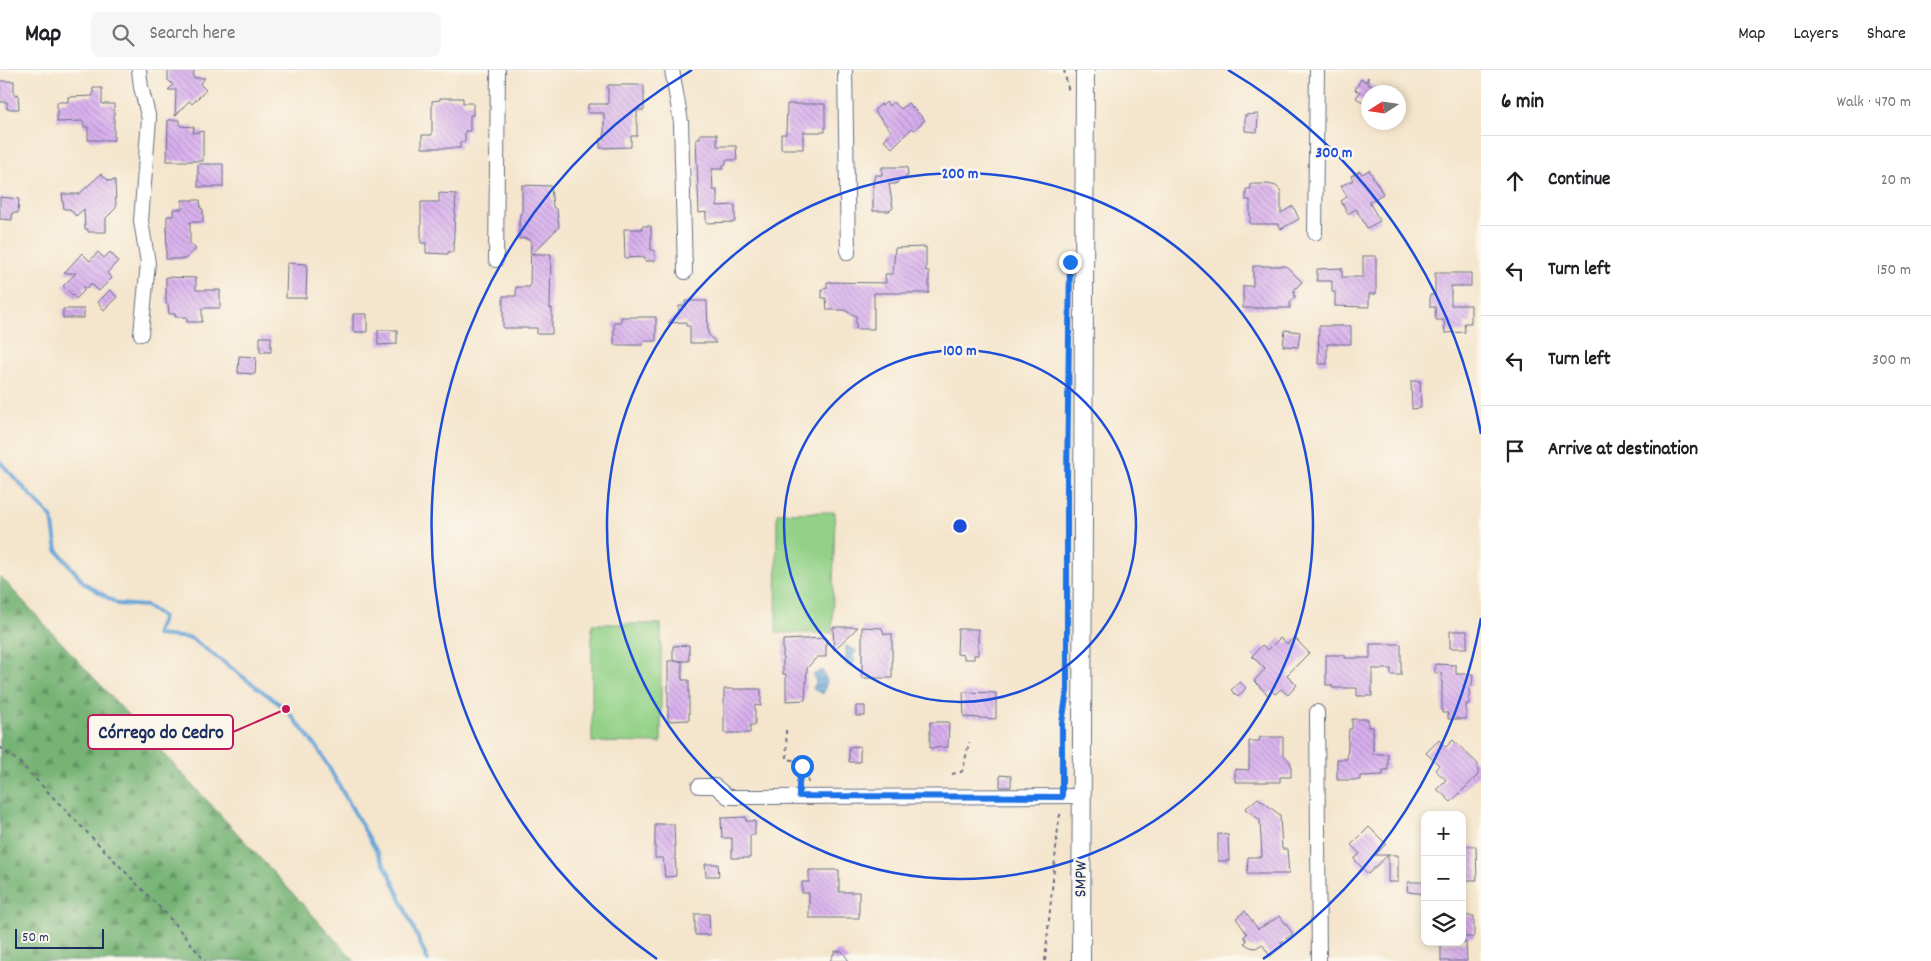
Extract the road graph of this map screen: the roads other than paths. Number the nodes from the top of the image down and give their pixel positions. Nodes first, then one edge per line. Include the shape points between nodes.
1 (140, 70) edge
2 (498, 70) edge
3 (672, 70) edge
4 (845, 70) edge
5 (1085, 70) edge
6 (1317, 70) edge
7 (1315, 233) dead end
8 (848, 254) dead end
9 (496, 260) dead end
10 (685, 272) dead end
11 (142, 334) dead end
12 (1317, 712) dead end
13 (699, 786) dead end
14 (1083, 796) junction
15 (1081, 961) edge
16 (1319, 961) edge

1 - 11 street via 149,119 141,221 148,264
2 - 9 street
3 - 10 street via 681,122
4 - 8 street
5 - 14 street, SMPW
6 - 7 street
12 - 16 street
13 - 14 street via 715,786 728,797
14 - 15 street, SMPW

